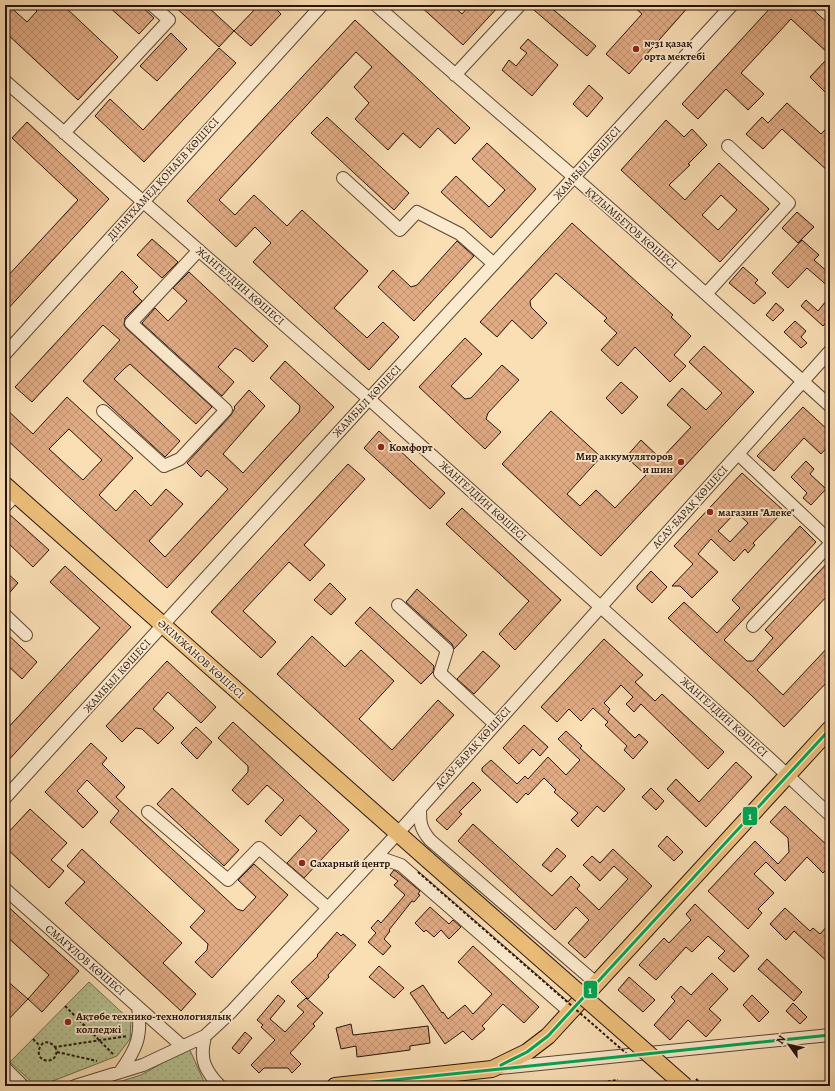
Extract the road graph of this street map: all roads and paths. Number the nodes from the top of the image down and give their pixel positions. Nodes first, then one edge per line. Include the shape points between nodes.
1 (152, 5) edge
2 (322, 5) edge
3 (376, 5) edge
4 (520, 5) edge
5 (732, 5) edge
6 (455, 75) junction
7 (5, 80) edge
8 (64, 133) junction
9 (728, 146) dead end
10 (574, 177) junction
11 (343, 178) dead end
12 (142, 201) junction
13 (200, 250) junction
14 (494, 264) junction
15 (706, 294) junction
16 (830, 351) edge
17 (5, 354) edge
18 (803, 381) junction
19 (369, 399) junction
20 (830, 406) edge
21 (103, 411) dead end
22 (738, 454) junction
23 (9, 495) edge
24 (830, 543) edge
25 (398, 605) dead end
26 (600, 606) junction
27 (5, 615) edge
28 (163, 625) junction
29 (753, 626) dead end
30 (26, 635) dead end
31 (495, 724) junction
32 (830, 729) edge
33 (788, 775) junction
34 (5, 798) edge
35 (420, 808) junction
36 (148, 812) dead end
37 (830, 815) edge
38 (398, 833) junction
39 (373, 860) junction
40 (423, 866) junction
41 (5, 889) edge
42 (328, 908) junction
43 (596, 983) junction
44 (65, 1006) dead end
45 (138, 1007) junction
46 (570, 1012) junction
47 (139, 1034) junction
48 (830, 1035) edge
49 (205, 1036) junction
50 (33, 1039) dead end
51 (100, 1041) junction
52 (40, 1046) junction
53 (182, 1046) junction
54 (55, 1047) junction
55 (57, 1052) junction
56 (114, 1055) dead end
57 (629, 1055) dead end
58 (97, 1061) dead end
59 (5, 1068) edge
60 (492, 1069) junction
61 (120, 1072) junction
62 (618, 1080) dead end
63 (23, 1086) edge
64 (75, 1086) edge
65 (220, 1086) edge
66 (335, 1086) edge
67 (573, 1086) edge
68 (685, 1086) edge

1 - 8 street via 169,20
2 - 12 street, ДІНМҰХАМЕД ҚОНАЕВ КӨШЕСІ
3 - 6 street, ҚҰЛЫМБЕТОВ КӨШЕСІ
4 - 6 street
5 - 10 street, ЖАМБЫЛ КӨШЕСІ
6 - 10 street, ҚҰЛЫМБЕТОВ КӨШЕСІ
7 - 8 street, ЖАНГЕЛДИН КӨШЕСІ
8 - 12 street, ЖАНГЕЛДИН КӨШЕСІ
9 - 15 street via 789,203
10 - 14 street, ЖАМБЫЛ КӨШЕСІ
10 - 15 street, ҚҰЛЫМБЕТОВ КӨШЕСІ
11 - 14 street via 400,230 417,212 460,234
12 - 13 street, ЖАНГЕЛДИН КӨШЕСІ
12 - 17 street, ДІНМҰХАМЕД ҚОНАЕВ КӨШЕСІ
13 - 19 street, ЖАНГЕЛДИН КӨШЕСІ
13 - 21 street via 131,323 226,410 180,459 164,466
14 - 19 street, ЖАМБЫЛ КӨШЕСІ
15 - 18 street, ҚҰЛЫМБЕТОВ КӨШЕСІ
16 - 18 street, АСАУ-БАРАҚ КӨШЕСІ
18 - 20 street, ҚҰЛЫМБЕТОВ КӨШЕСІ
18 - 22 street, АСАУ-БАРАҚ КӨШЕСІ
19 - 26 street, ЖАНГЕЛДИН КӨШЕСІ
19 - 28 street, ЖАМБЫЛ КӨШЕСІ
22 - 24 street
22 - 26 street, АСАУ-БАРАҚ КӨШЕСІ
23 - 28 main road, ӘКІМЖАНОВ КӨШЕСІ
24 - 29 street
25 - 31 street via 447,650 440,673
26 - 31 street, АСАУ-БАРАҚ КӨШЕСІ
26 - 33 street, ЖАНГЕЛДИН КӨШЕСІ
27 - 30 street
28 - 34 street, ЖАМБЫЛ КӨШЕСІ
28 - 38 main road, ӘКІМЖАНОВ КӨШЕСІ
31 - 35 street, АСАУ-БАРАҚ КӨШЕСІ
32 - 33 main road
33 - 37 street, ЖАНГЕЛДИН КӨШЕСІ
33 - 43 main road
35 - 38 street, АСАУ-БАРАҚ КӨШЕСІ
35 - 43 street via 423,832 430,840
36 - 42 street via 228,880 259,848
38 - 39 street, АСАУ-БАРАҚ КӨШЕСІ
38 - 40 main road, ӘКІМЖАНОВ КӨШЕСІ
39 - 42 street, АСАУ-БАРАҚ КӨШЕСІ
39 - 46 street via 384,859 401,865
40 - 57 path, bridge
40 - 68 main road, ӘКІМЖАНОВ КӨШЕСІ, bridge
41 - 45 street, СМАҒҰЛОВ КӨШЕСІ
42 - 49 street, АСАУ-БАРАҚ КӨШЕСІ via 231,1012
43 - 46 main road
44 - 51 path
45 - 47 street
45 - 53 street, СМАҒҰЛОВ КӨШЕСІ
46 - 60 main road via 548,1036 527,1052
47 - 51 path
47 - 61 street via 136,1047
48 - 60 street
49 - 53 street, АСАУ-БАРАҚ КӨШЕСІ
49 - 65 street via 202,1055 205,1066
50 - 52 path
51 - 54 path
51 - 56 path
52 - 54 path via 48,1042
52 - 55 path via 38,1052 43,1060 52,1060
53 - 61 street, АСАУ-БАРАҚ КӨШЕСІ via 143,1065
54 - 55 path
55 - 58 path
59 - 63 street
60 - 66 main road
61 - 64 street, АСАУ-БАРАҚ КӨШЕСІ
62 - 67 path

